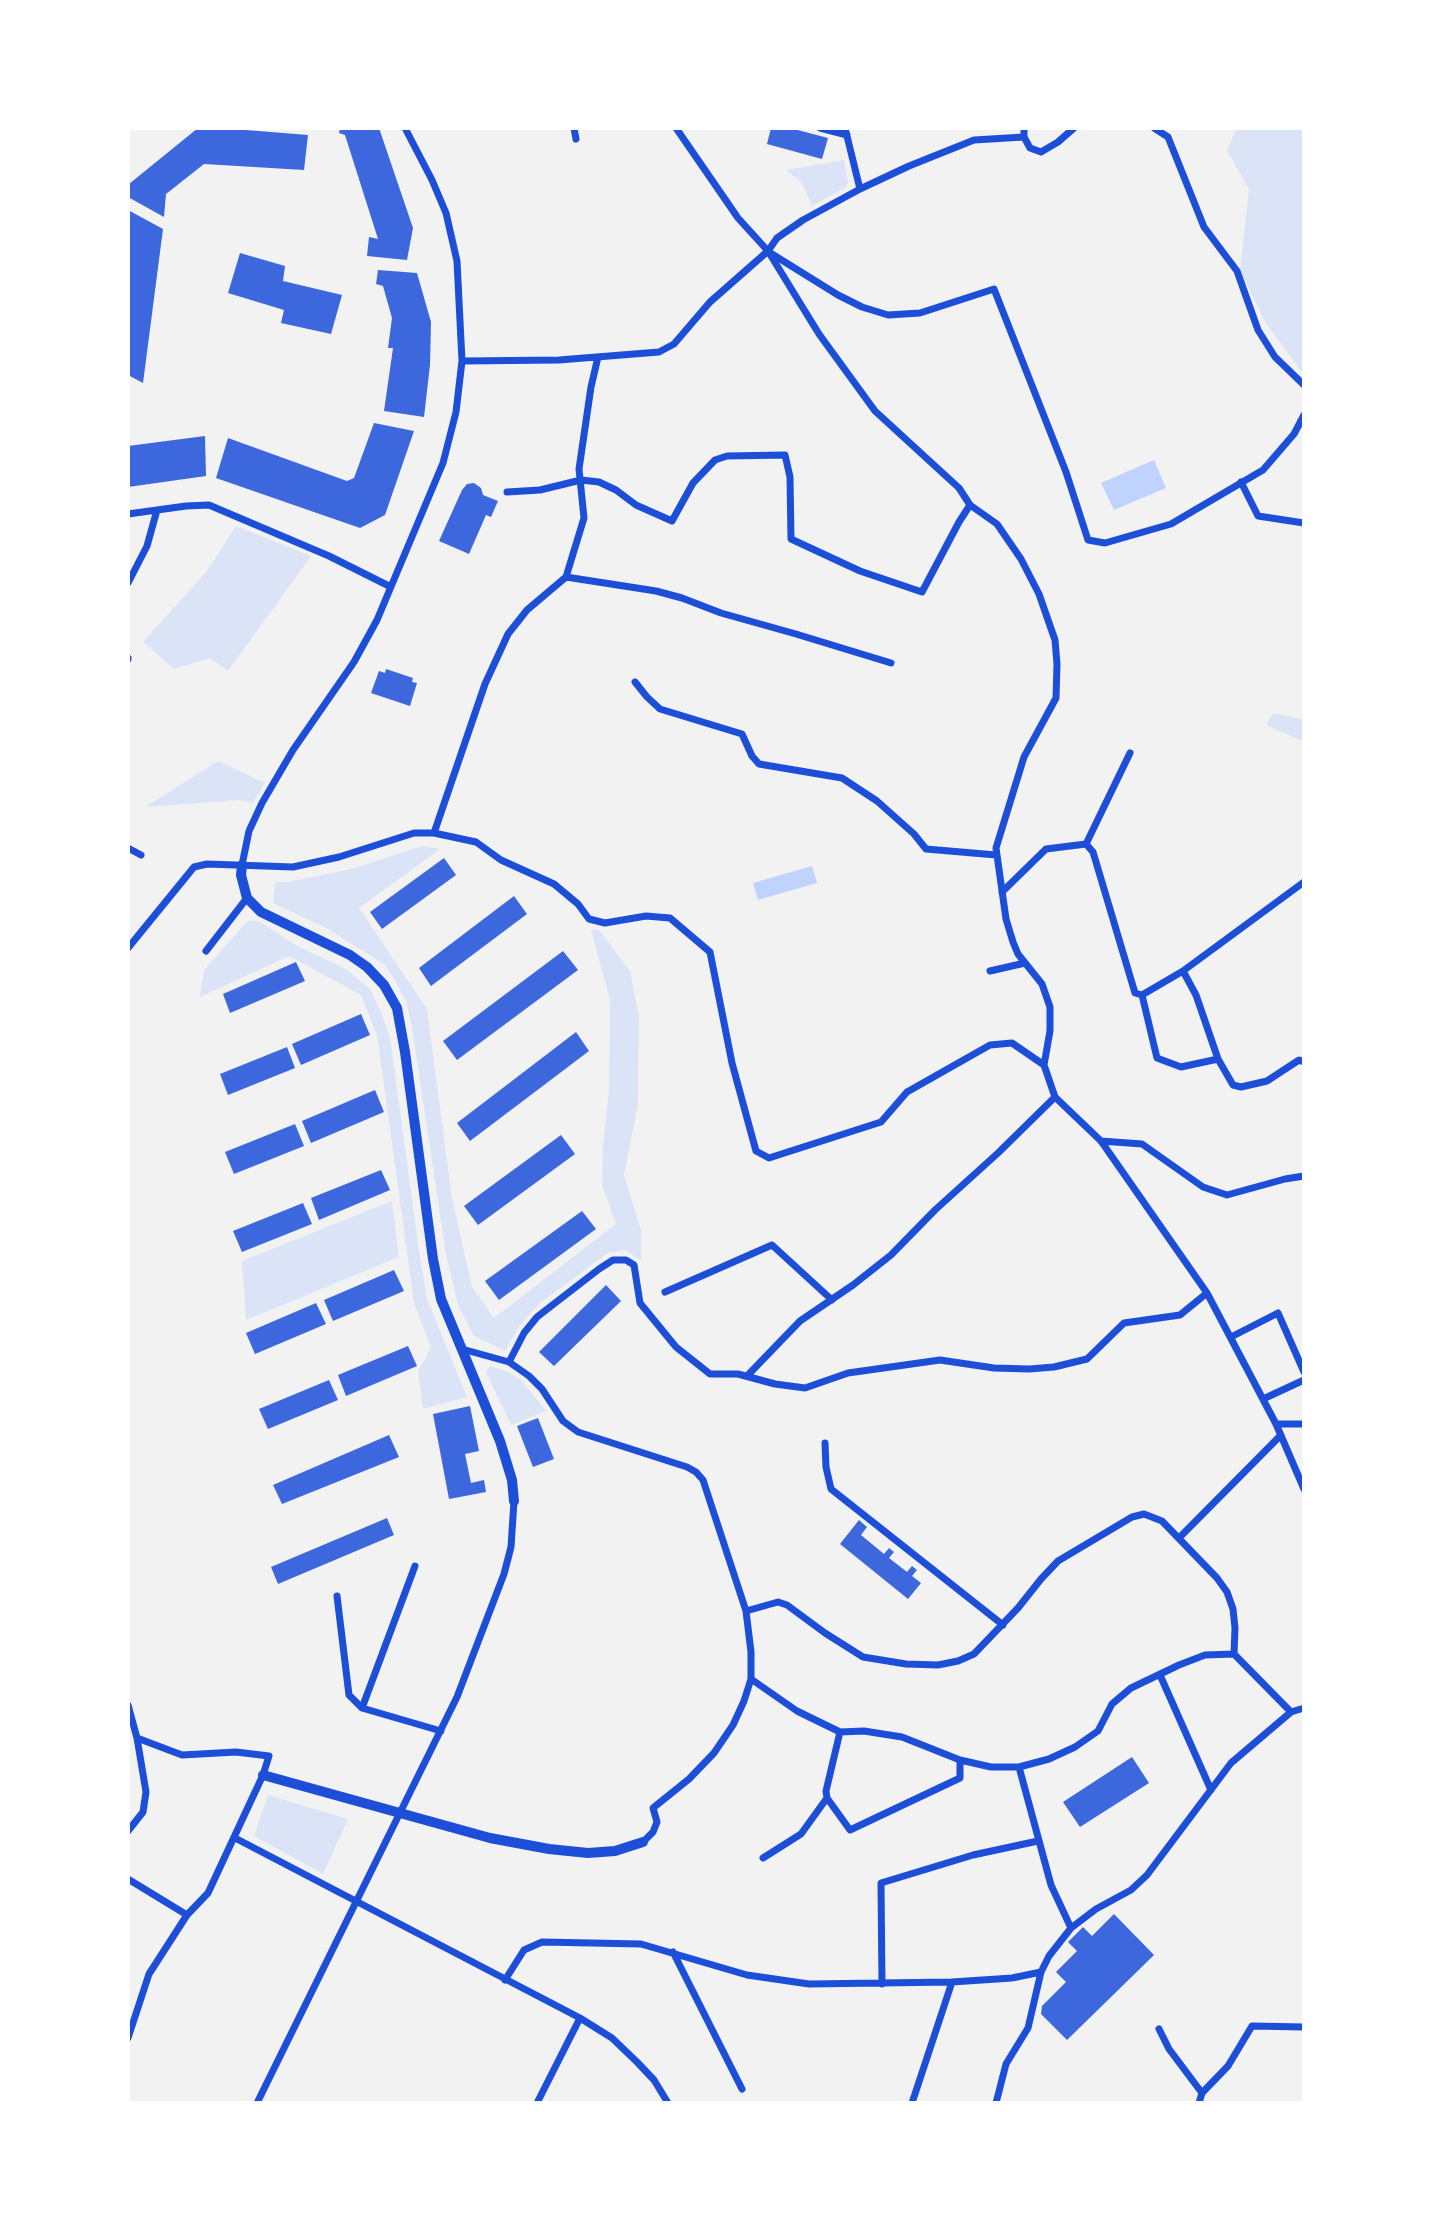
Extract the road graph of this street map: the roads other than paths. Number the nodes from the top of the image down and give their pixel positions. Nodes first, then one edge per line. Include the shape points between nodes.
1 (404, 128) edge
2 (575, 128) edge
3 (676, 128) edge
4 (820, 128) edge
5 (1024, 128) edge
6 (1074, 128) edge
7 (1154, 128) edge
8 (846, 132) edge
9 (1024, 137) junction
10 (576, 139) dead end
11 (860, 189) junction
12 (768, 251) junction
13 (598, 358) junction
14 (462, 361) junction
15 (1304, 386) edge
16 (1304, 415) edge
17 (581, 480) junction
18 (1241, 482) junction
19 (507, 492) dead end
20 (970, 505) junction
21 (158, 510) junction
22 (128, 514) edge
23 (1304, 523) edge
24 (566, 576) junction
25 (128, 583) edge
26 (391, 587) junction
27 (891, 663) dead end
28 (635, 682) dead end
29 (1130, 753) dead end
30 (434, 833) junction
31 (1086, 844) junction
32 (128, 848) edge
33 (996, 855) junction
34 (141, 856) dead end
35 (242, 865) junction
36 (1304, 882) edge
37 (1002, 892) junction
38 (247, 898) junction
39 (128, 948) edge
40 (206, 951) dead end
41 (1025, 963) junction
42 (990, 971) dead end
43 (1183, 971) junction
44 (1142, 995) junction
45 (1218, 1059) junction
46 (1304, 1062) edge
47 (1044, 1065) junction
48 (1055, 1097) junction
49 (1101, 1141) junction
50 (1304, 1176) edge
51 (665, 1292) dead end
52 (1207, 1293) junction
53 (832, 1300) junction
54 (1231, 1337) junction
55 (461, 1349) junction
56 (509, 1362) junction
57 (1304, 1371) edge
58 (747, 1376) junction
59 (1304, 1380) edge
60 (1263, 1399) junction
61 (1276, 1424) junction
62 (1304, 1424) edge
63 (1281, 1435) junction
64 (825, 1443) dead end
65 (1304, 1489) edge
66 (514, 1501) joint
67 (1179, 1538) junction
68 (415, 1566) dead end
69 (337, 1596) dead end
70 (746, 1611) junction
71 (1003, 1625) junction
72 (1234, 1654) junction
73 (1160, 1675) junction
74 (751, 1679) junction
75 (128, 1705) edge
76 (362, 1708) junction
77 (1304, 1708) edge
78 (1292, 1712) junction
79 (441, 1731) junction
80 (840, 1732) junction
81 (137, 1738) junction
82 (960, 1760) junction
83 (1019, 1767) junction
84 (263, 1775) junction
85 (1211, 1790) junction
86 (827, 1798) junction
87 (399, 1812) junction
88 (128, 1831) edge
89 (235, 1838) junction
90 (1038, 1841) junction
91 (643, 1842) joint
92 (762, 1858) dead end
93 (128, 1878) edge
94 (358, 1902) junction
95 (187, 1915) junction
96 (1071, 1928) junction
97 (673, 1952) junction
98 (1041, 1972) junction
99 (505, 1980) junction
100 (952, 1982) junction
101 (882, 1984) junction
102 (580, 2018) junction
103 (1304, 2026) edge
104 (1159, 2029) dead end
105 (128, 2038) edge
106 (742, 2089) dead end
107 (1202, 2093) junction
108 (257, 2103) edge
109 (537, 2103) edge
110 (668, 2103) edge
111 (912, 2103) edge
112 (996, 2103) edge
113 (1199, 2103) edge

1 - 14 street via 446,213 457,261
2 - 10 street
3 - 12 street via 738,218
4 - 8 street
5 - 9 street
6 - 9 street via 1041,152 1030,148
7 - 15 street via 1168,137 1204,227 1237,271 1258,330 1275,358
8 - 11 street
9 - 11 street via 974,140
11 - 12 street via 776,238
12 - 13 street via 710,302 674,344 659,352
12 - 18 street via 838,295 888,314 920,313 994,289 1088,540 1105,543 1171,524
12 - 20 street via 819,334 875,411 958,488
13 - 14 street
13 - 17 street
14 - 26 street via 443,463
16 - 18 street via 1263,470
17 - 19 street
17 - 20 street via 616,490 672,521 694,483 715,460 785,455 791,539 922,592
17 - 24 street via 584,518
18 - 23 street via 1258,516
20 - 33 street via 997,524 1021,559 1047,614 1057,664 1056,698 1024,757
21 - 22 street
21 - 25 street
21 - 26 street via 209,505
24 - 27 street via 656,591
24 - 30 street via 527,610 508,634 485,684
26 - 35 street via 360,652 262,803 249,831
28 - 33 street via 660,709 742,734 759,764 842,778 877,801 926,849
29 - 31 street
30 - 35 street via 414,833 293,867
30 - 47 street via 476,842 501,860 554,884 589,919 605,923 646,916 670,918 710,952 732,1063 756,1151 769,1158 881,1122 906,1092 990,1045 1012,1043
31 - 37 street via 1046,849
31 - 44 street via 1093,852 1135,993
32 - 34 street
33 - 37 street
35 - 38 street
35 - 39 street via 194,867
36 - 43 street
37 - 41 street via 1017,954
38 - 40 street
38 - 55 street via 261,912 367,967 397,1007 433,1259 441,1299
41 - 42 street
41 - 47 street via 1042,984 1050,1007
43 - 44 street
43 - 45 street
44 - 45 street via 1157,1058 1181,1067
45 - 46 street via 1233,1085 1241,1087 1267,1081 1299,1060
47 - 48 street
48 - 49 street
48 - 53 street via 891,1255
49 - 50 street via 1142,1144 1203,1187 1227,1195
49 - 52 street
51 - 53 street via 772,1245
52 - 54 street
52 - 58 street via 1180,1315 1124,1323 1087,1359 1054,1367 994,1368 940,1360 848,1373 805,1388
53 - 58 street via 800,1321
54 - 57 street via 1278,1313
54 - 60 street
55 - 56 street
55 - 66 street via 500,1441
56 - 58 street via 537,1317 613,1260 626,1260 634,1265 640,1303 676,1346 710,1374
56 - 70 street via 529,1376 563,1421 578,1432 696,1472 703,1480
59 - 60 street
60 - 61 street
61 - 62 street
61 - 63 street
63 - 65 street
63 - 67 street
64 - 71 street via 831,1489
66 - 79 street via 504,1574
67 - 71 street via 1162,1521 1144,1514 1132,1517 1058,1561
67 - 72 street via 1227,1592 1233,1609
68 - 76 street
69 - 76 street via 349,1695
70 - 71 street via 778,1602 863,1657 906,1664 958,1661 974,1654
70 - 74 street
72 - 73 street via 1205,1655
72 - 78 street
73 - 83 street via 1130,1688 1112,1704 1098,1731 1076,1747
73 - 85 street
74 - 80 street via 797,1711
74 - 91 street via 733,1725 714,1752 653,1808 657,1822
75 - 81 street
76 - 79 street
77 - 78 street
78 - 85 street via 1231,1763
79 - 87 street
80 - 82 street via 902,1737
80 - 86 street
81 - 84 street via 182,1755 269,1755
81 - 88 street via 146,1792 142,1812
82 - 83 street
82 - 86 street via 960,1778 850,1830
83 - 90 street
84 - 87 street
84 - 89 street
85 - 96 street via 1147,1875
86 - 92 street via 801,1834
87 - 91 street via 549,1849 615,1852
87 - 94 street
89 - 94 street
89 - 95 street via 208,1893
90 - 96 street
90 - 101 street via 881,1883
93 - 95 street
94 - 99 street
94 - 108 street
95 - 105 street via 149,1974
96 - 98 street
97 - 99 street via 641,1944 542,1942 524,1950
97 - 101 street via 747,1975 840,1985
97 - 106 street
98 - 100 street via 1012,1979
98 - 112 street via 1028,2028 1006,2064
99 - 102 street
100 - 101 street
100 - 111 street
102 - 109 street
102 - 110 street via 612,2038 637,2062
103 - 107 street via 1252,2026 1227,2066
104 - 107 street
107 - 113 street

